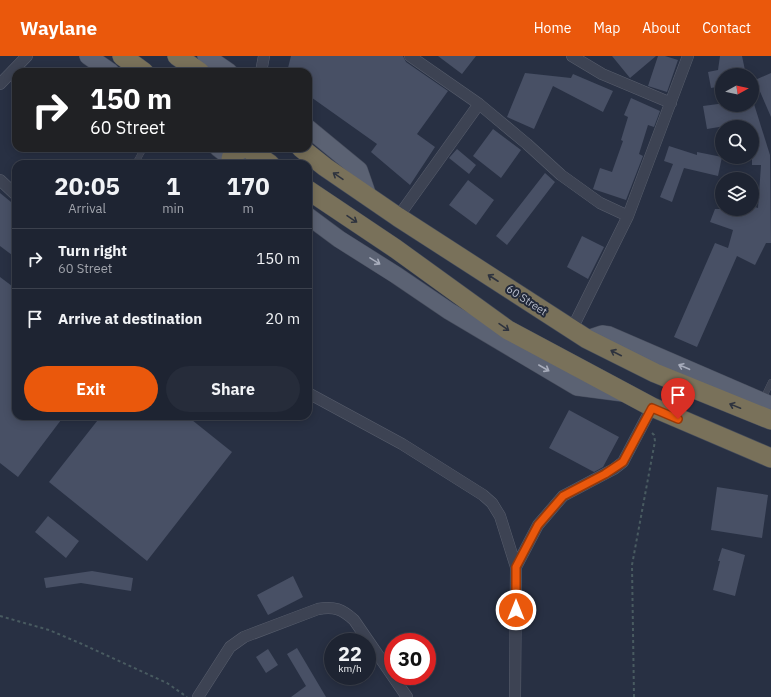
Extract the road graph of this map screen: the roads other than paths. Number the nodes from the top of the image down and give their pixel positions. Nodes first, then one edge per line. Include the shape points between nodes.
1 (27, 56) edge
2 (88, 56) edge
3 (122, 56) edge
4 (177, 56) edge
5 (206, 56) edge
6 (264, 56) edge
7 (410, 56) edge
8 (572, 56) edge
9 (688, 56) edge
10 (15, 68) edge
11 (105, 68) edge
12 (138, 68) edge
13 (194, 68) edge
14 (223, 68) edge
15 (262, 68) edge
16 (12, 72) edge
17 (0, 84) edge
18 (671, 103) junction
19 (479, 104) junction
20 (312, 131) edge
21 (253, 152) edge
22 (306, 152) edge
23 (264, 160) edge
24 (0, 180) edge
25 (12, 191) edge
26 (312, 193) edge
27 (368, 196) junction
28 (628, 216) junction
29 (398, 217) junction
30 (312, 219) edge
31 (579, 334) junction
32 (771, 382) edge
33 (624, 393) junction
34 (312, 396) edge
35 (767, 403) edge
36 (652, 408) junction
37 (771, 420) edge
38 (771, 458) edge
39 (516, 567) junction
40 (198, 697) edge
41 (407, 697) edge
42 (515, 697) edge

1 - 10 street
2 - 11 main road
3 - 12 highway
4 - 13 highway
5 - 14 main road
6 - 15 street
7 - 19 street
8 - 18 street via 602,74
9 - 18 street
16 - 17 street
18 - 28 street
19 - 28 street via 561,175 600,203
19 - 29 street
20 - 27 main road via 359,170
21 - 23 highway
27 -> 22 highway, 60 Street
24 - 25 street
26 -> 33 highway via 396,249 508,330
27 - 29 highway, 60 Street
28 - 31 street
31 -> 29 highway, 60 Street
30 -> 33 main road via 449,311 577,387
35 -> 31 main road via 609,335
37 -> 31 highway, 60 Street via 655,373
32 - 35 lane
33 - 36 highway
34 - 39 street via 402,444 483,495 500,516
36 - 38 highway
36 - 39 street via 623,462 610,472 563,496 538,525
39 - 42 street
40 - 41 street via 230,647 244,637 327,607 337,608 354,620

